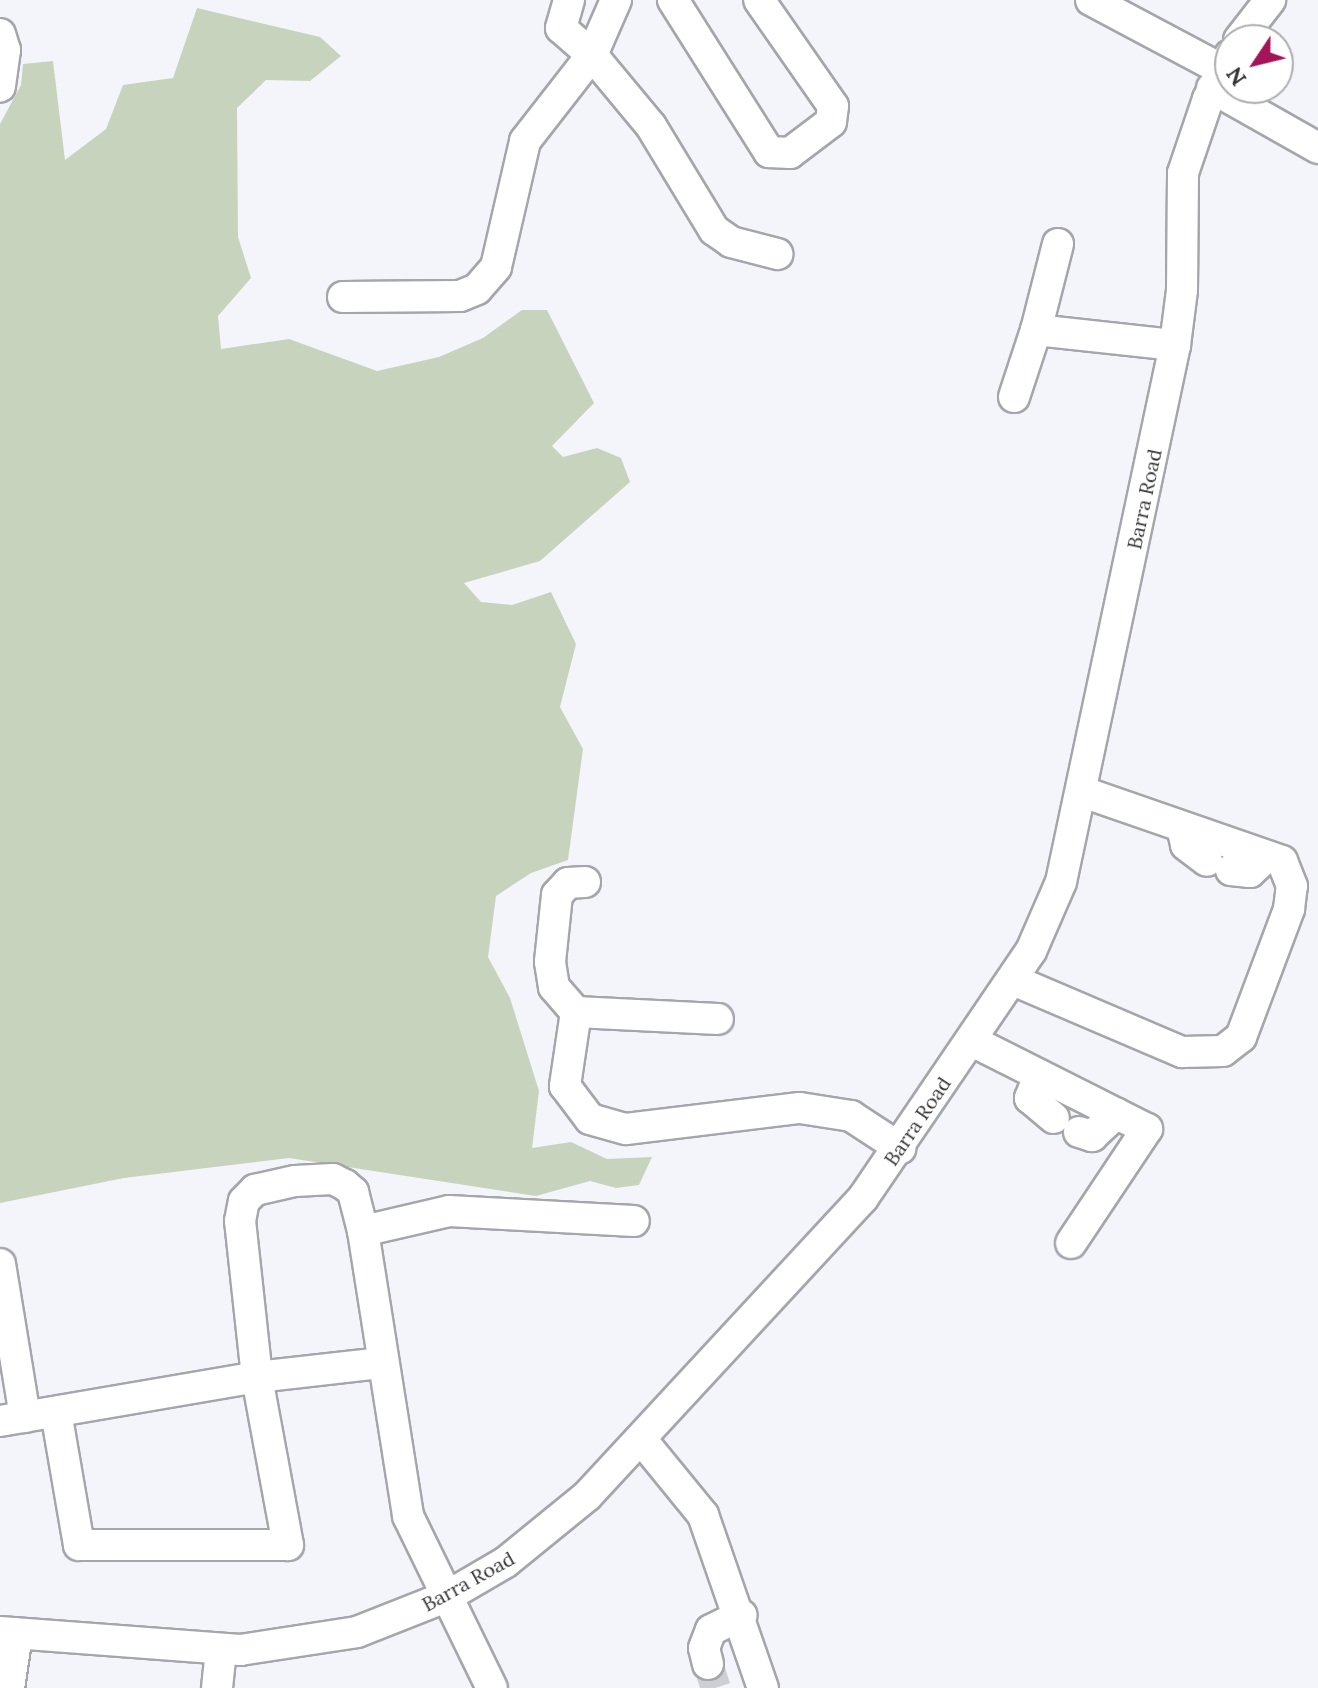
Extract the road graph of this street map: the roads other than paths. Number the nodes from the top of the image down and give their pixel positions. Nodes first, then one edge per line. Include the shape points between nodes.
1 (569, 0) edge
2 (616, 0) edge
3 (673, 0) edge
4 (759, 0) edge
5 (1091, 0) edge
6 (1270, 0) edge
7 (1251, 24) edge
8 (0, 34) edge
9 (592, 55) junction
10 (1214, 67) edge
11 (0, 87) edge
12 (1214, 91) edge
13 (1263, 104) edge
14 (1318, 148) edge
15 (1058, 244) dead end
16 (777, 254) dead end
17 (343, 297) dead end
18 (1036, 330) junction
19 (1175, 345) junction
20 (1014, 397) dead end
21 (1083, 792) junction
22 (1182, 827) junction
23 (1267, 856) junction
24 (585, 882) dead end
25 (1013, 980) junction
26 (576, 1012) junction
27 (718, 1019) dead end
28 (972, 1041) junction
29 (1039, 1075) junction
30 (1116, 1114) junction
31 (900, 1148) junction
32 (634, 1221) dead end
33 (363, 1231) junction
34 (1071, 1243) dead end
35 (0, 1264) edge
36 (382, 1363) junction
37 (257, 1377) junction
38 (56, 1412) junction
39 (12, 1419) edge
40 (641, 1439) junction
41 (446, 1597) junction
42 (742, 1615) junction
43 (9, 1633) edge
44 (221, 1650) junction
45 (708, 1664) tunnel mouth
46 (9, 1688) edge
47 (217, 1688) edge
48 (492, 1688) edge
49 (763, 1688) edge

1 - 9 street via 561,28
2 - 9 street
3 - 4 street via 769,152 790,153 831,122 833,106
5 - 10 street
6 - 7 street
8 - 11 street via 5,50
9 - 16 street via 651,126 714,230 731,242
9 - 17 street via 525,141 496,267 477,289 460,296
12 - 19 street, Barra Road via 1181,185 1182,290
13 - 14 street
15 - 18 street
18 - 19 street
18 - 20 street
19 - 21 street, Barra Road
21 - 22 street
21 - 25 street, Barra Road via 1054,900
22 - 23 street
22 - 23 street via 1186,845 1219,866 1250,872
23 - 25 street via 1282,861 1292,886 1289,909 1241,1037 1223,1051 1182,1052
24 - 26 street via 568,883 557,895 550,962 554,987
25 - 28 street, Barra Road
26 - 27 street
26 - 31 street via 565,1086 590,1119 626,1129 800,1108 851,1116
28 - 29 street
28 - 31 street, Barra Road
29 - 30 street
29 - 30 street via 1030,1098 1067,1125 1092,1136
30 - 34 street via 1147,1129
31 - 40 street, Barra Road via 810,1260
32 - 33 street via 449,1211
33 - 36 street
33 - 37 street via 353,1192 333,1179 271,1186 255,1190 244,1201 240,1221
35 - 39 street
36 - 37 street
36 - 41 street via 408,1516
37 - 38 street
37 - 38 street via 288,1545 79,1545
38 - 39 street
40 - 41 street, Barra Road via 545,1533
40 - 42 street via 697,1503
41 - 44 street, Barra Road via 357,1632
41 - 48 street
42 - 45 street via 711,1630 704,1648
42 - 49 street
43 - 44 street, Barra Road
43 - 46 street
44 - 47 street

